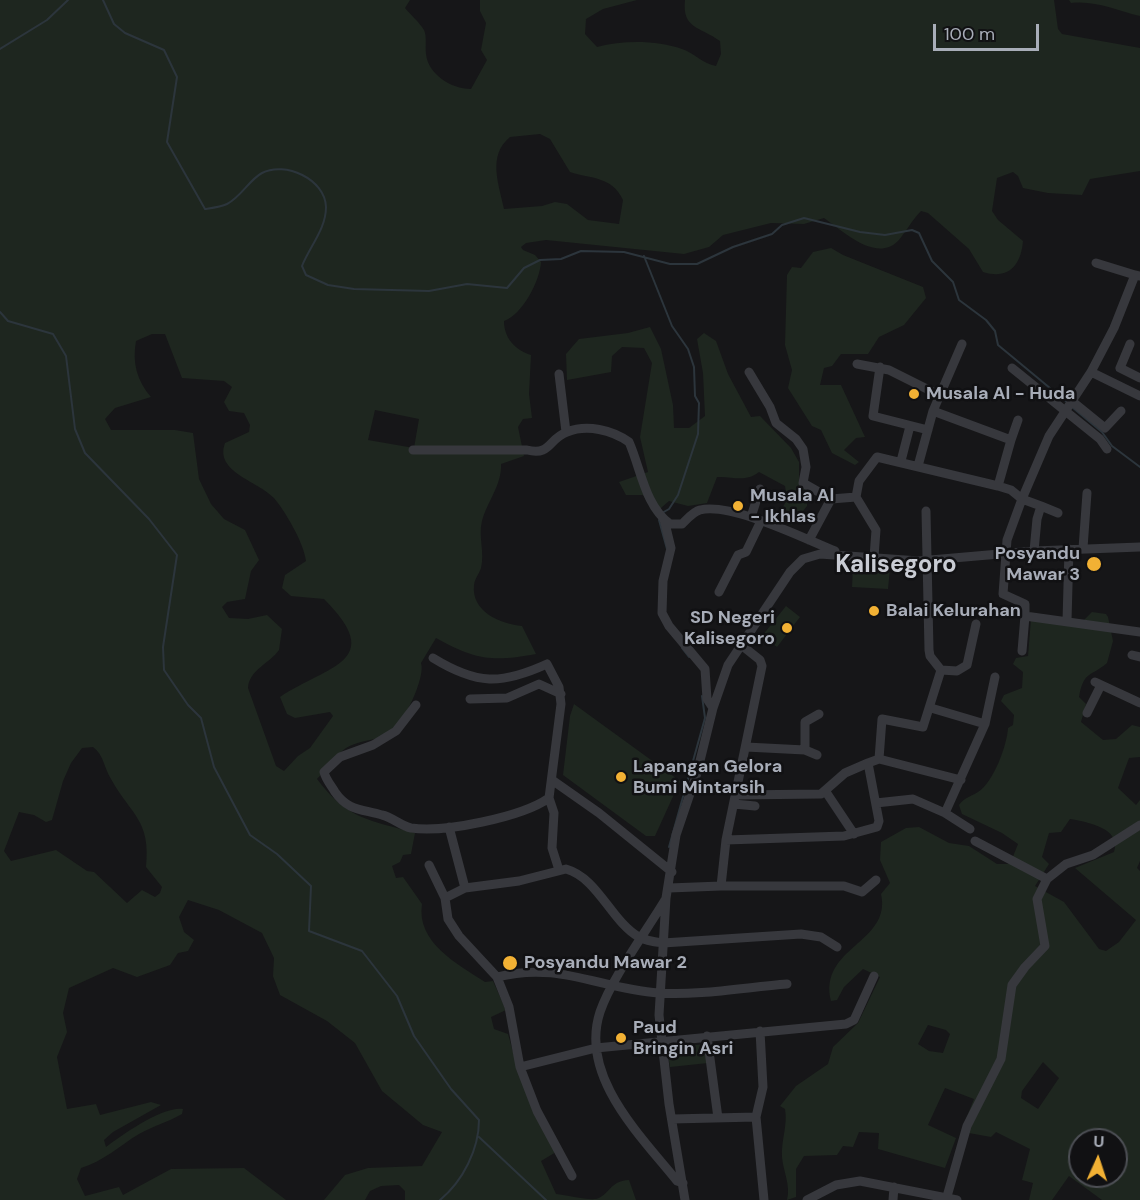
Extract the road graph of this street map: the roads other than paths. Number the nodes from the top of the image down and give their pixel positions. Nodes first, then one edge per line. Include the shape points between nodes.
1 (1096, 262) dead end
2 (1138, 276) edge
3 (962, 344) dead end
4 (1130, 344) dead end
5 (857, 364) dead end
6 (880, 367) junction
7 (1012, 368) dead end
8 (749, 372) dead end
9 (1091, 372) junction
10 (559, 374) dead end
11 (1140, 378) edge
12 (939, 395) junction
13 (1140, 396) edge
14 (1070, 407) junction
15 (933, 411) junction
16 (1121, 411) dead end
17 (1018, 420) dead end
18 (910, 426) junction
19 (928, 430) junction
20 (566, 432) junction
21 (1011, 440) junction
22 (413, 450) dead end
23 (1107, 450) dead end
24 (901, 461) junction
25 (918, 466) junction
26 (998, 486) junction
27 (760, 489) dead end
28 (1087, 493) dead end
29 (856, 497) junction
30 (831, 498) junction
31 (1022, 499) junction
32 (1041, 506) junction
33 (926, 511) dead end
34 (1058, 513) dead end
35 (661, 516) junction
36 (751, 517) junction
37 (761, 521) junction
38 (811, 541) junction
39 (1140, 547) edge
40 (1083, 548) junction
41 (1069, 549) junction
42 (1034, 551) junction
43 (1006, 553) junction
44 (840, 554) junction
45 (815, 555) junction
46 (874, 557) junction
47 (928, 560) junction
48 (719, 592) dead end
49 (1025, 616) junction
50 (1067, 621) junction
51 (976, 624) dead end
52 (1140, 632) edge
53 (740, 644) junction
54 (1022, 651) dead end
55 (433, 658) dead end
56 (941, 670) junction
57 (995, 677) dead end
58 (561, 694) junction
59 (470, 699) dead end
60 (1140, 703) edge
61 (416, 705) dead end
62 (713, 708) junction
63 (931, 708) junction
64 (1088, 713) dead end
65 (819, 714) dead end
66 (985, 724) junction
67 (746, 747) junction
68 (805, 750) junction
69 (817, 755) dead end
70 (879, 759) junction
71 (868, 763) junction
72 (552, 780) junction
73 (961, 780) junction
74 (826, 792) junction
75 (549, 798) junction
76 (735, 800) junction
77 (876, 803) junction
78 (755, 806) dead end
79 (946, 811) junction
80 (1140, 825) edge
81 (449, 827) junction
82 (970, 829) dead end
83 (854, 834) junction
84 (726, 840) junction
85 (975, 841) dead end
86 (429, 866) dead end
87 (559, 870) junction
88 (672, 872) junction
89 (1047, 879) junction
90 (876, 880) dead end
91 (721, 886) junction
92 (465, 888) junction
93 (668, 893) junction
94 (445, 898) junction
95 (642, 939) junction
96 (663, 943) junction
97 (837, 947) dead end
98 (874, 976) dead end
99 (497, 977) junction
100 (786, 984) dead end
101 (613, 987) junction
102 (661, 994) junction
103 (760, 1031) junction
104 (707, 1036) junction
105 (661, 1041) junction
106 (596, 1048) junction
107 (520, 1066) junction
108 (718, 1118) junction
109 (756, 1118) junction
110 (672, 1119) junction
111 (572, 1176) dead end
112 (683, 1183) junction
113 (894, 1187) junction
114 (946, 1199) edge
115 (685, 1200) edge
116 (764, 1200) edge
117 (807, 1200) edge
118 (893, 1200) edge
119 (957, 1200) edge

1 - 2 street
2 - 9 street
3 - 12 street
4 - 11 street via 1120,368
5 - 6 street
6 - 12 street
6 - 18 street via 873,416
7 - 14 street
8 - 30 street via 776,423 803,449 803,483
9 - 13 street
9 - 14 street
10 - 20 street
12 - 15 street
14 - 16 street via 1105,428
14 - 23 street
14 - 31 street via 1049,436
15 - 19 street
15 - 21 street
17 - 21 street
18 - 19 street
18 - 24 street
19 - 25 street
20 - 22 street via 544,451 536,452
20 - 35 street via 603,430 629,442 649,496
21 - 26 street
24 - 25 street
24 - 29 street via 877,457 859,481
25 - 26 street
26 - 31 street
27 - 36 street
28 - 40 street
29 - 30 street
29 - 46 street via 876,530
30 - 38 street
31 - 32 street
31 - 43 street via 1010,528
32 - 34 street
32 - 42 street
33 - 47 street
35 - 36 street via 670,524 682,524 698,510 716,509
35 - 62 street via 671,548 663,581 663,619 705,669 707,699
36 - 37 street
37 - 38 street
37 - 48 street
38 - 44 street
38 - 45 street
39 - 40 street
40 - 41 street
41 - 42 street
41 - 50 street
42 - 43 street
43 - 47 street
43 - 49 street via 1003,593 1025,604
44 - 45 street
44 - 46 street
45 - 53 street via 796,565
46 - 47 street
47 - 56 street via 929,650
49 - 50 street
49 - 54 street
50 - 52 street
51 - 56 street via 967,666 957,671
53 - 62 street
53 - 67 street via 762,666
55 - 58 street via 466,676 495,680 514,678 547,664
56 - 63 street
57 - 66 street
58 - 59 street via 539,684 507,698
58 - 72 street
60 - 64 street via 1098,684
61 - 81 street via 396,731 373,745 340,757 324,772 325,779 350,807 384,815 412,828
62 - 88 street via 676,835
63 - 66 street
63 - 70 street via 921,728 882,719
65 - 68 street via 805,722
66 - 73 street
67 - 68 street
67 - 76 street
68 - 69 street
70 - 71 street
70 - 73 street
71 - 74 street via 845,773
71 - 77 street
72 - 75 street
72 - 88 street
73 - 79 street
74 - 76 street
74 - 83 street
75 - 81 street via 505,817
75 - 87 street via 554,813 552,848
76 - 78 street
76 - 84 street
77 - 79 street via 913,799
77 - 83 street via 877,827
79 - 82 street
80 - 89 street via 1093,855 1066,864
81 - 92 street
83 - 84 street
84 - 91 street
85 - 89 street
86 - 94 street
87 - 92 street via 519,881
87 - 95 street via 579,875
88 - 93 street
89 - 114 street via 1036,898 1045,946 1012,985 1001,1059 967,1126
90 - 91 street via 862,892 844,886
91 - 93 street
92 - 94 street
93 - 95 street
93 - 96 street
94 - 99 street via 448,919 459,936
95 - 96 street
95 - 101 street
96 - 97 street via 801,934 821,937
96 - 102 street
98 - 103 street via 851,1023
99 - 101 street via 517,972 551,972
99 - 107 street via 509,1007
100 - 102 street
101 - 102 street
101 - 106 street via 599,1015
102 - 105 street
103 - 104 street
103 - 109 street via 762,1094
104 - 105 street
104 - 108 street
105 - 106 street
105 - 110 street
106 - 107 street
106 - 112 street via 599,1064 616,1099 645,1142
107 - 111 street via 537,1111
108 - 109 street
108 - 110 street
109 - 116 street
110 - 112 street
112 - 115 street
113 - 114 street
113 - 117 street via 853,1181
113 - 118 street
114 - 119 street

